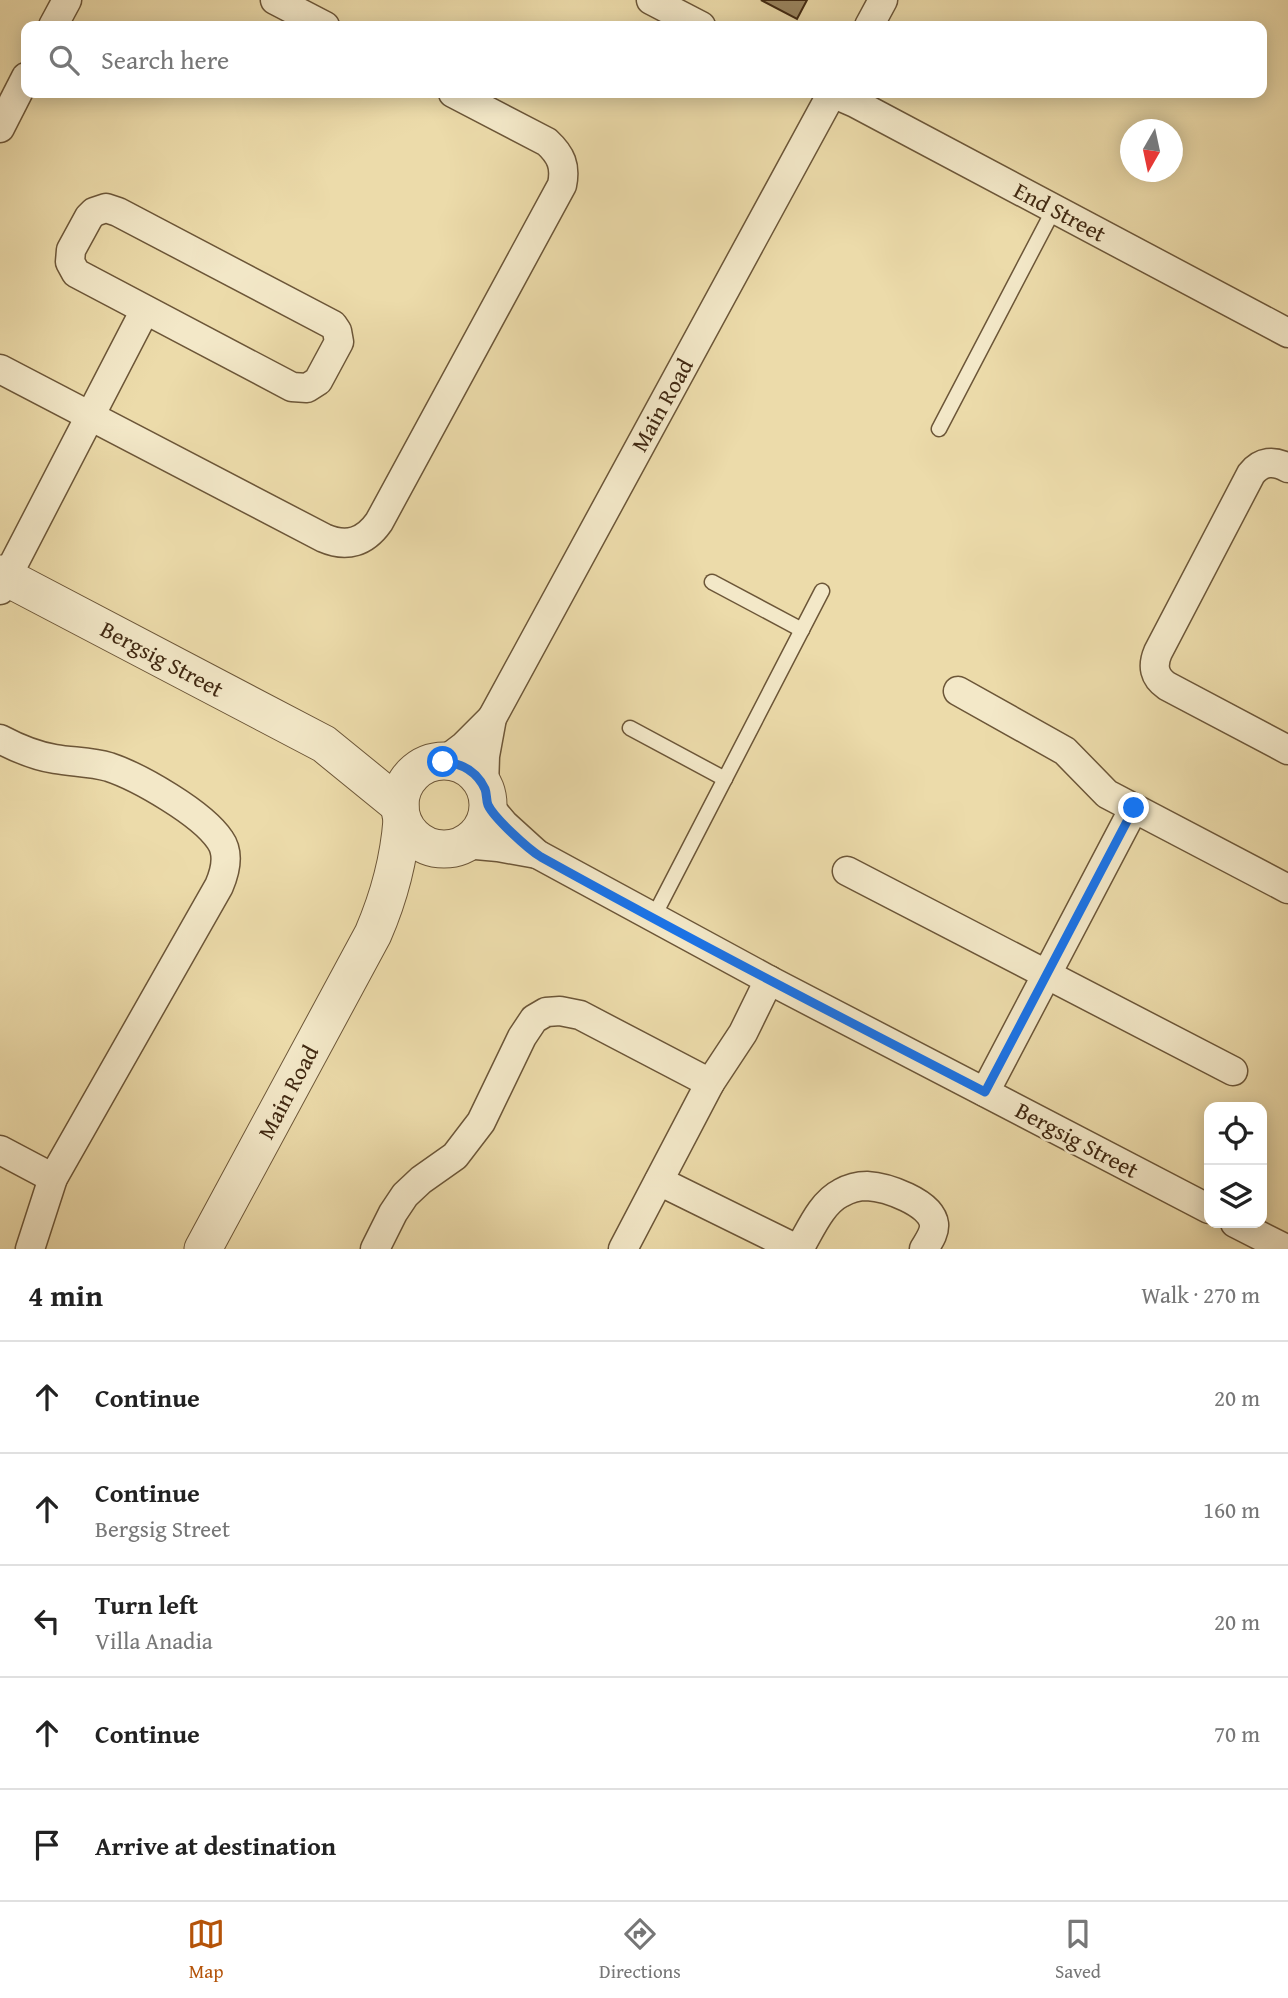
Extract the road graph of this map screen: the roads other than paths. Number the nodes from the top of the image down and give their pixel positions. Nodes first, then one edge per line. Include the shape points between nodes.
1 (67, 0) edge
2 (275, 0) edge
3 (651, 0) edge
4 (883, 0) edge
5 (56, 21) edge
6 (316, 21) edge
7 (691, 21) edge
8 (872, 21) edge
9 (21, 87) edge
10 (463, 98) edge
11 (829, 98) edge
12 (842, 98) edge
13 (0, 128) edge
14 (1054, 209) junction
15 (145, 310) junction
16 (1288, 333) edge
17 (0, 369) edge
18 (89, 416) junction
19 (939, 429) dead end
20 (1288, 468) edge
21 (7, 573) edge
22 (712, 582) dead end
23 (822, 591) dead end
24 (802, 630) junction
25 (958, 691) dead end
26 (492, 718) junction
27 (630, 728) dead end
28 (0, 739) edge
29 (324, 744) junction
30 (1288, 750) edge
31 (433, 764) junction
32 (725, 779) junction
33 (486, 796) junction
34 (1134, 808) junction
35 (401, 813) junction
36 (454, 847) junction
37 (537, 854) junction
38 (847, 871) dead end
39 (1288, 889) edge
40 (653, 918) junction
41 (373, 934) junction
42 (1047, 974) junction
43 (769, 980) junction
44 (1233, 1071) dead end
45 (710, 1083) junction
46 (985, 1092) junction
47 (0, 1150) edge
48 (53, 1178) junction
49 (659, 1181) junction
50 (1204, 1206) edge
51 (1245, 1228) edge
52 (30, 1249) edge
53 (202, 1249) edge
54 (375, 1249) edge
55 (623, 1249) edge
56 (798, 1249) edge
57 (924, 1249) edge
58 (1286, 1249) edge

1 - 5 street
2 - 6 street
3 - 7 street
4 - 8 street
9 - 13 street
10 - 18 street via 547,142 560,155 565,174 372,532 352,543 333,542
11 - 26 street, Main Road
12 - 14 street, End Street
14 - 16 street, End Street
14 - 19 lane
15 - 15 street via 72,268 71,250 89,217 100,209 112,209 328,321 339,342 318,382 292,387
15 - 18 street
17 - 18 street
18 - 21 street
20 - 30 street via 1268,462 1251,474 1158,652 1154,669 1167,686
21 - 29 street, Bergsig Street
22 - 24 lane
23 - 24 lane
24 - 32 lane
25 - 34 street via 1065,751 1107,794
26 - 31 street, Main Road via 471,739
26 - 33 street, Main Road via 485,756
27 - 32 lane
28 - 48 street via 32,754 109,767 144,784 195,814 222,841 225,858 219,886
29 - 31 street, Bergsig Street via 377,759
29 - 35 street, Bergsig Street
31 - 33 street via 472,771
31 - 35 street via 406,783
32 - 40 lane
33 - 36 street via 487,817 482,828 475,837
33 - 37 street, Bergsig Street via 512,832
34 - 39 street
34 - 42 street
35 - 36 street via 418,841 430,847
35 - 41 street, Main Road via 396,867
36 - 37 street, Bergsig Street via 498,847
36 - 41 street, Main Road via 402,895
37 - 40 street, Bergsig Street
38 - 42 street
40 - 43 street, Bergsig Street
41 - 53 street, Main Road
42 - 44 street
42 - 46 street
43 - 45 street via 743,1033
43 - 46 street, Bergsig Street
45 - 49 street
45 - 54 street via 580,1015 546,1012 534,1019 522,1037 481,1122 455,1156 405,1195
46 - 50 street, Bergsig Street
47 - 48 street
48 - 52 street
49 - 55 street
49 - 56 street
51 - 58 street
56 - 57 street via 826,1204 839,1193 868,1186 894,1192 928,1210 934,1230

